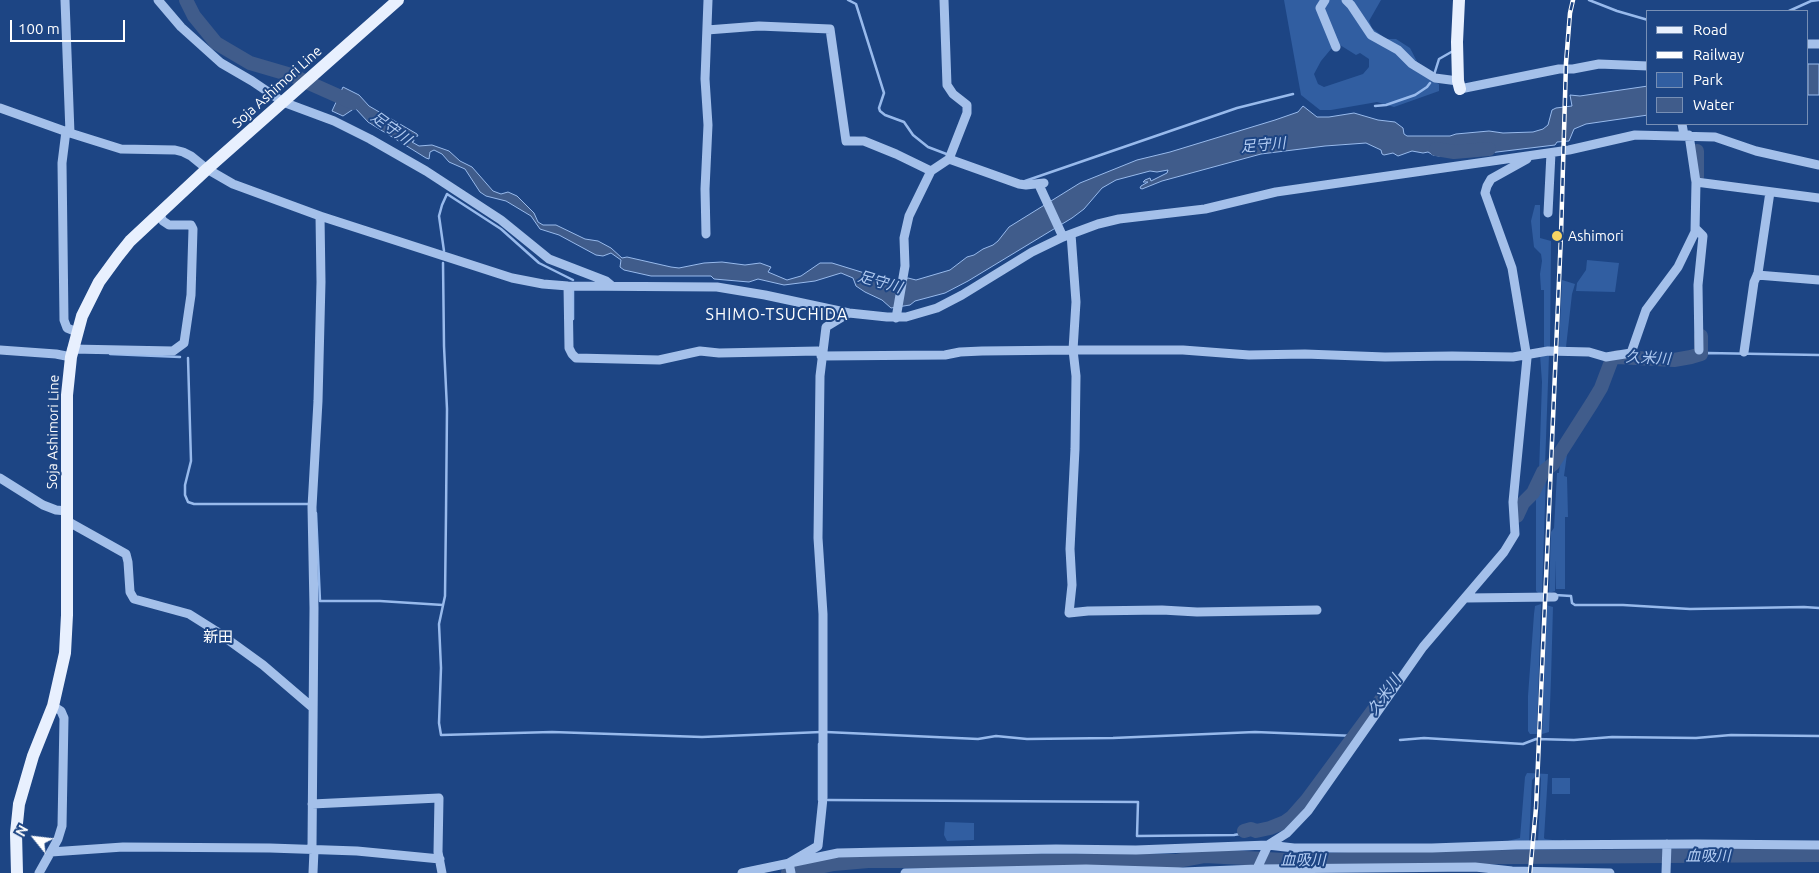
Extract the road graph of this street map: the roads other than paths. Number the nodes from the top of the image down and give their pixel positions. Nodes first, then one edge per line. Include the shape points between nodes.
1 (65, 0) edge
2 (158, 0) edge
3 (398, 0) edge
4 (708, 0) edge
5 (944, 0) edge
6 (1325, 0) edge
7 (1346, 0) edge
8 (1459, 0) edge
9 (707, 30) junction
10 (1336, 47) dead end
11 (1646, 66) edge
12 (1459, 85) junction
13 (285, 100) junction
14 (0, 108) edge
15 (1685, 130) edge
16 (68, 132) junction
17 (1551, 153) junction
18 (1533, 156) junction
19 (950, 157) junction
20 (1819, 165) edge
21 (207, 169) junction
22 (931, 172) junction
23 (1696, 182) junction
24 (1770, 192) junction
25 (1819, 198) edge
26 (1548, 213) dead end
27 (158, 214) junction
28 (320, 216) junction
29 (1696, 229) junction
30 (706, 234) dead end
31 (1065, 235) junction
32 (1757, 275) junction
33 (1819, 280) edge
34 (568, 286) junction
35 (613, 286) junction
36 (849, 313) junction
37 (897, 316) junction
38 (77, 332) junction
39 (1073, 348) junction
40 (0, 350) edge
41 (1699, 350) dead end
42 (823, 351) junction
43 (1744, 352) dead end
44 (72, 353) junction
45 (1526, 355) junction
46 (0, 478) edge
47 (67, 516) junction
48 (1554, 597) dead end
49 (1466, 598) junction
50 (1317, 610) dead end
51 (53, 706) junction
52 (312, 707) junction
53 (312, 804) junction
54 (1819, 845) edge
55 (1667, 846) junction
56 (1267, 848) junction
57 (314, 850) junction
58 (51, 852) junction
59 (440, 859) junction
60 (790, 868) edge
61 (1257, 869) edge
62 (1282, 869) junction
63 (1350, 871) edge
64 (1666, 871) edge
65 (988, 872) edge
66 (17, 873) edge
67 (39, 873) edge
68 (314, 873) edge
69 (442, 873) edge
70 (742, 873) edge
71 (905, 873) edge
72 (1244, 873) edge
73 (1292, 873) edge
74 (1610, 873) edge

1 - 16 street
2 - 13 street via 181,27 221,63
3 - 13 main road, Soja Ashimori Line
4 - 9 street
5 - 19 street via 948,85 968,109
6 - 10 street via 1320,8
7 - 12 street via 1371,35 1398,50 1412,64 1435,78
8 - 12 main road
9 - 22 street via 760,26 830,29 846,141 864,141
9 - 30 street
11 - 12 street via 1599,64
13 - 21 main road, Soja Ashimori Line
13 - 35 street via 370,139 426,171 501,220 549,259 606,280
14 - 16 street
15 - 17 street via 1635,135
15 - 20 street
15 - 23 street
16 - 21 street via 121,149 175,150 192,156
16 - 38 street via 62,163 64,320 67,328
17 - 18 street
17 - 26 street
18 - 31 street via 1276,192 1205,209 1109,221
18 - 45 street via 1491,180 1485,193 1512,268
19 - 22 street
19 - 31 street via 1019,184 1041,185
21 - 27 main road, Soja Ashimori Line
21 - 28 street via 233,184
22 - 37 street via 909,216
23 - 24 street
23 - 29 street
24 - 25 street
24 - 32 street
27 - 38 main road, Soja Ashimori Line via 130,241 107,270 91,297
27 - 44 street via 170,225 191,225 193,229 191,296 184,343 173,350
28 - 34 street via 512,278
28 - 52 street via 322,282 312,506
29 - 41 street via 1703,236 1698,285
29 - 45 street via 1678,267 1646,310 1631,353 1606,357 1589,352
31 - 37 street via 949,302 918,314
31 - 39 street via 1076,302
32 - 33 street
32 - 43 street
34 - 35 street
34 - 42 street via 569,348 576,358 659,360 700,351
35 - 36 street via 717,287
36 - 37 street
36 - 42 street via 826,327
38 - 44 main road, Soja Ashimori Line
39 - 42 street via 945,355
39 - 45 street via 1249,355
39 - 50 street via 1076,449 1069,613
40 - 44 street
42 - 60 street via 818,431 818,538 823,614 823,798 818,846
44 - 47 main road, Soja Ashimori Line via 67,396
45 - 49 street via 1513,502 1515,534
46 - 47 street
47 - 51 main road, Soja Ashimori Line via 66,642
47 - 52 street via 126,554 130,592 134,599 189,614 263,665
48 - 49 street
49 - 56 street via 1423,647 1308,811
51 - 58 street via 64,718 64,775 62,826
51 - 66 main road, Soja Ashimori Line via 33,756 19,804
52 - 53 street
53 - 57 street
53 - 59 street via 439,798
54 - 55 street
55 - 56 street
55 - 64 street
56 - 60 street via 838,854
56 - 61 street
57 - 58 street via 175,847
57 - 59 street
57 - 68 street
58 - 67 street
59 - 69 street
60 - 70 street
61 - 62 street
61 - 65 street
61 - 72 street
62 - 63 street
62 - 73 street
63 - 74 street via 1475,867
65 - 71 street

